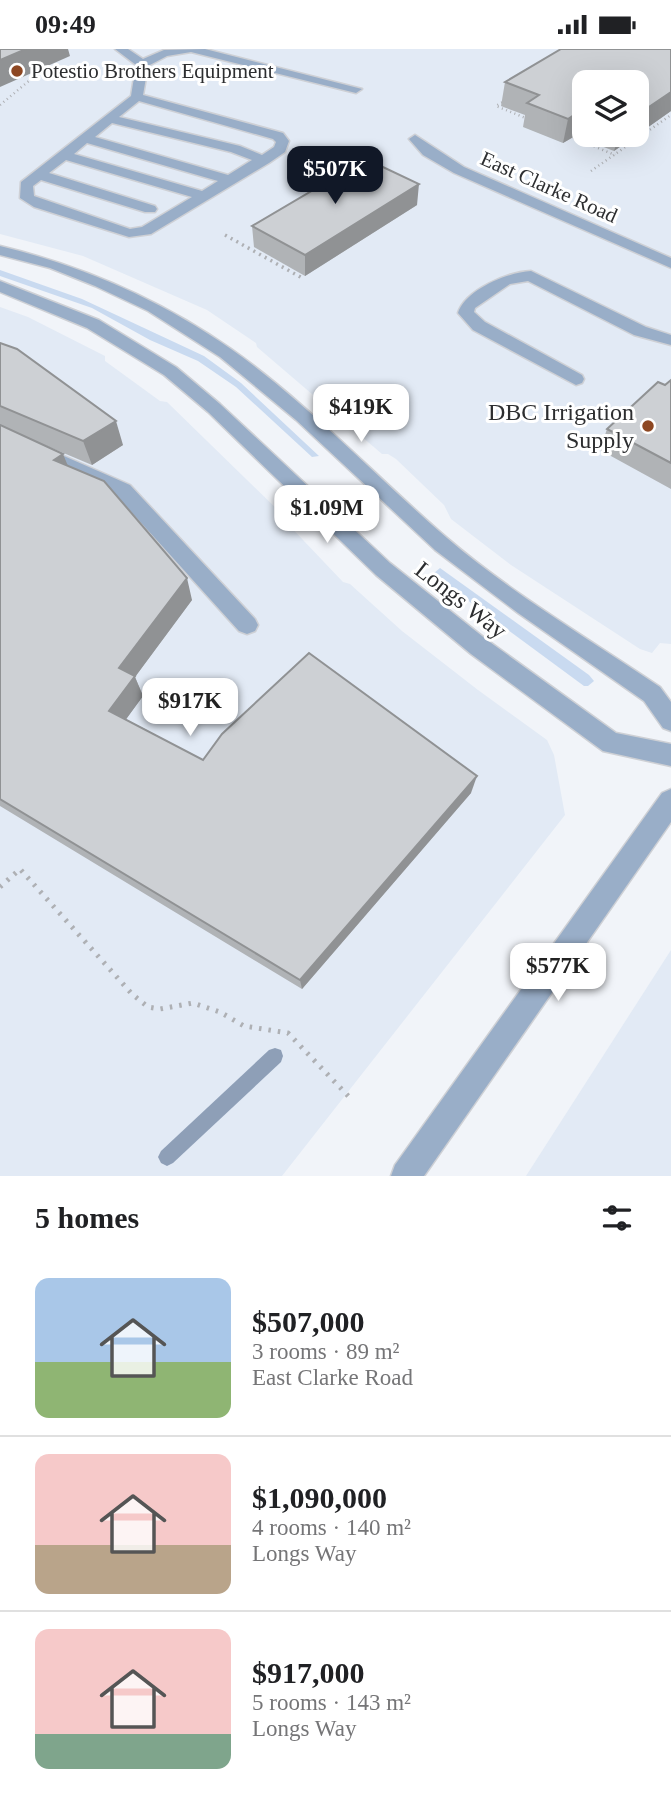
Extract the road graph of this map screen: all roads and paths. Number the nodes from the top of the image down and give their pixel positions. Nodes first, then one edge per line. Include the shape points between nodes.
1 (121, 49) edge
2 (142, 64) junction
3 (36, 75) dead end
4 (356, 89) dead end
5 (137, 97) junction
6 (508, 99) edge
7 (0, 105) edge
8 (671, 115) edge
9 (110, 119) junction
10 (531, 121) edge
11 (567, 135) edge
12 (85, 138) junction
13 (415, 139) dead end
14 (65, 155) junction
15 (615, 155) junction
16 (264, 160) junction
17 (591, 171) dead end
18 (40, 175) junction
19 (231, 181) junction
20 (205, 196) junction
21 (150, 209) dead end
22 (225, 235) dead end
23 (0, 250) edge
24 (671, 264) edge
25 (304, 279) edge
26 (0, 286) edge
27 (671, 340) edge
28 (576, 379) dead end
29 (0, 434) edge
30 (247, 625) dead end
31 (671, 721) edge
32 (671, 755) edge
33 (671, 801) edge
34 (0, 887) edge
35 (353, 1101) dead end
36 (406, 1176) edge

1 - 2 street
2 - 4 street via 164,53 191,49
2 - 5 street
3 - 7 path
5 - 9 street
5 - 16 street via 278,137 283,141 280,149
6 - 10 path via 496,106
8 - 15 path
9 - 12 street
9 - 16 street
11 - 15 path
12 - 14 street
12 - 19 street
13 - 24 street, East Clarke Road via 459,170
14 - 18 street
14 - 20 street
15 - 17 path
16 - 19 street
18 - 20 street via 26,185 27,198 129,233 146,231
18 - 21 street
19 - 20 street
22 - 25 path
23 - 31 street, Longs Way via 109,286 226,353 442,545 652,694
26 - 32 street, Longs Way via 93,324 170,370 359,548 459,632 611,743
27 - 28 street via 640,331 521,275 468,306 466,313 479,325
29 - 30 street via 123,490
33 - 36 street
34 - 35 path via 20,869 131,994 148,1007 193,1003 244,1026 288,1033

